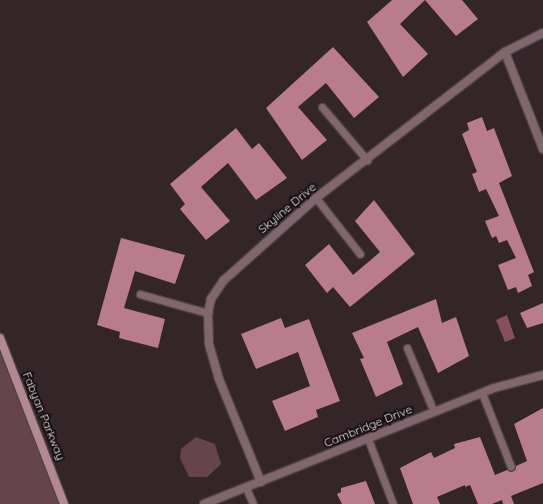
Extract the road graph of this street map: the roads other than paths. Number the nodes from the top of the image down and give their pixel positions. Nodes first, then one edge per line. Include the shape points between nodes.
1 (543, 33) edge
2 (505, 52) junction
3 (322, 107) dead end
4 (543, 149) edge
5 (367, 160) junction
6 (316, 198) junction
7 (360, 254) dead end
8 (140, 294) dead end
9 (208, 313) junction
10 (0, 338) edge
11 (407, 348) dead end
12 (543, 376) edge
13 (482, 393) junction
14 (434, 412) junction
15 (368, 439) junction
16 (511, 467) dead end
17 (261, 482) junction
18 (246, 488) junction
19 (64, 504) edge
20 (204, 504) edge
21 (253, 504) edge
22 (393, 504) edge

1 - 2 street, Skyline Drive
2 - 4 street
2 - 5 street, Skyline Drive
3 - 5 lane
5 - 6 street, Skyline Drive
6 - 7 lane
6 - 9 street, Skyline Drive via 224,280 211,299
8 - 9 lane
9 - 17 street, Skyline Drive via 209,343 219,380
10 - 19 main road, Fabyan Parkway
11 - 14 lane
12 - 13 street, Cambridge Drive
13 - 14 street, Cambridge Drive
13 - 16 lane
14 - 15 street, Cambridge Drive
15 - 17 street, Cambridge Drive
15 - 22 lane
17 - 18 street, Cambridge Drive
18 - 20 street, Cambridge Drive
18 - 21 lane

